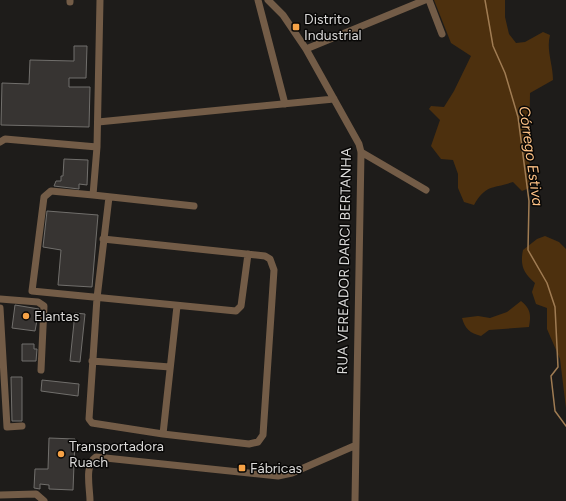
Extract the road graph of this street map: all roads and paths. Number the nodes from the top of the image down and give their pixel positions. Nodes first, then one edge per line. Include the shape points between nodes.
1 (100, 0) edge
2 (425, 0) edge
3 (429, 0) edge
4 (271, 1) edge
5 (259, 3) edge
6 (442, 34) dead end
7 (306, 49) junction
8 (334, 99) junction
9 (286, 104) junction
10 (98, 122) junction
11 (1, 141) edge
12 (97, 147) junction
13 (361, 152) junction
14 (426, 190) dead end
15 (93, 195) junction
16 (109, 197) junction
17 (194, 206) dead end
18 (104, 239) junction
19 (248, 254) junction
20 (97, 298) junction
21 (0, 299) edge
22 (177, 306) junction
23 (0, 308) edge
24 (92, 360) junction
25 (170, 367) junction
26 (41, 370) dead end
27 (22, 426) dead end
28 (163, 434) junction
29 (354, 446) junction
30 (0, 495) edge
31 (44, 501) edge
32 (90, 501) edge
33 (355, 501) edge

1 - 10 street
2 - 7 street
3 - 6 street
4 - 5 street
4 - 7 street, RUA VEREADOR DARCI BERTANHA
5 - 9 street
7 - 8 street, RUA VEREADOR DARCI BERTANHA
8 - 9 street
8 - 13 street, RUA VEREADOR DARCI BERTANHA via 356,136
9 - 10 street
10 - 12 street
11 - 12 street
12 - 15 street
13 - 14 street
13 - 29 street, RUA VEREADOR DARCI BERTANHA
15 - 16 street
15 - 20 street via 50,191 44,197 32,291
16 - 17 street
16 - 18 street
18 - 19 street
18 - 20 street
19 - 22 street via 241,306 238,310 231,312
19 - 28 street via 270,259 274,270 261,439 253,444
20 - 22 street
20 - 24 street
21 - 26 street via 38,302 44,306
22 - 25 street
23 - 27 street via 7,427
24 - 25 street
24 - 28 street via 88,416 90,422
25 - 28 street
29 - 32 street via 292,473 278,476 96,457 89,467
29 - 33 street, RUA VEREADOR DARCI BERTANHA
30 - 31 street via 36,494

